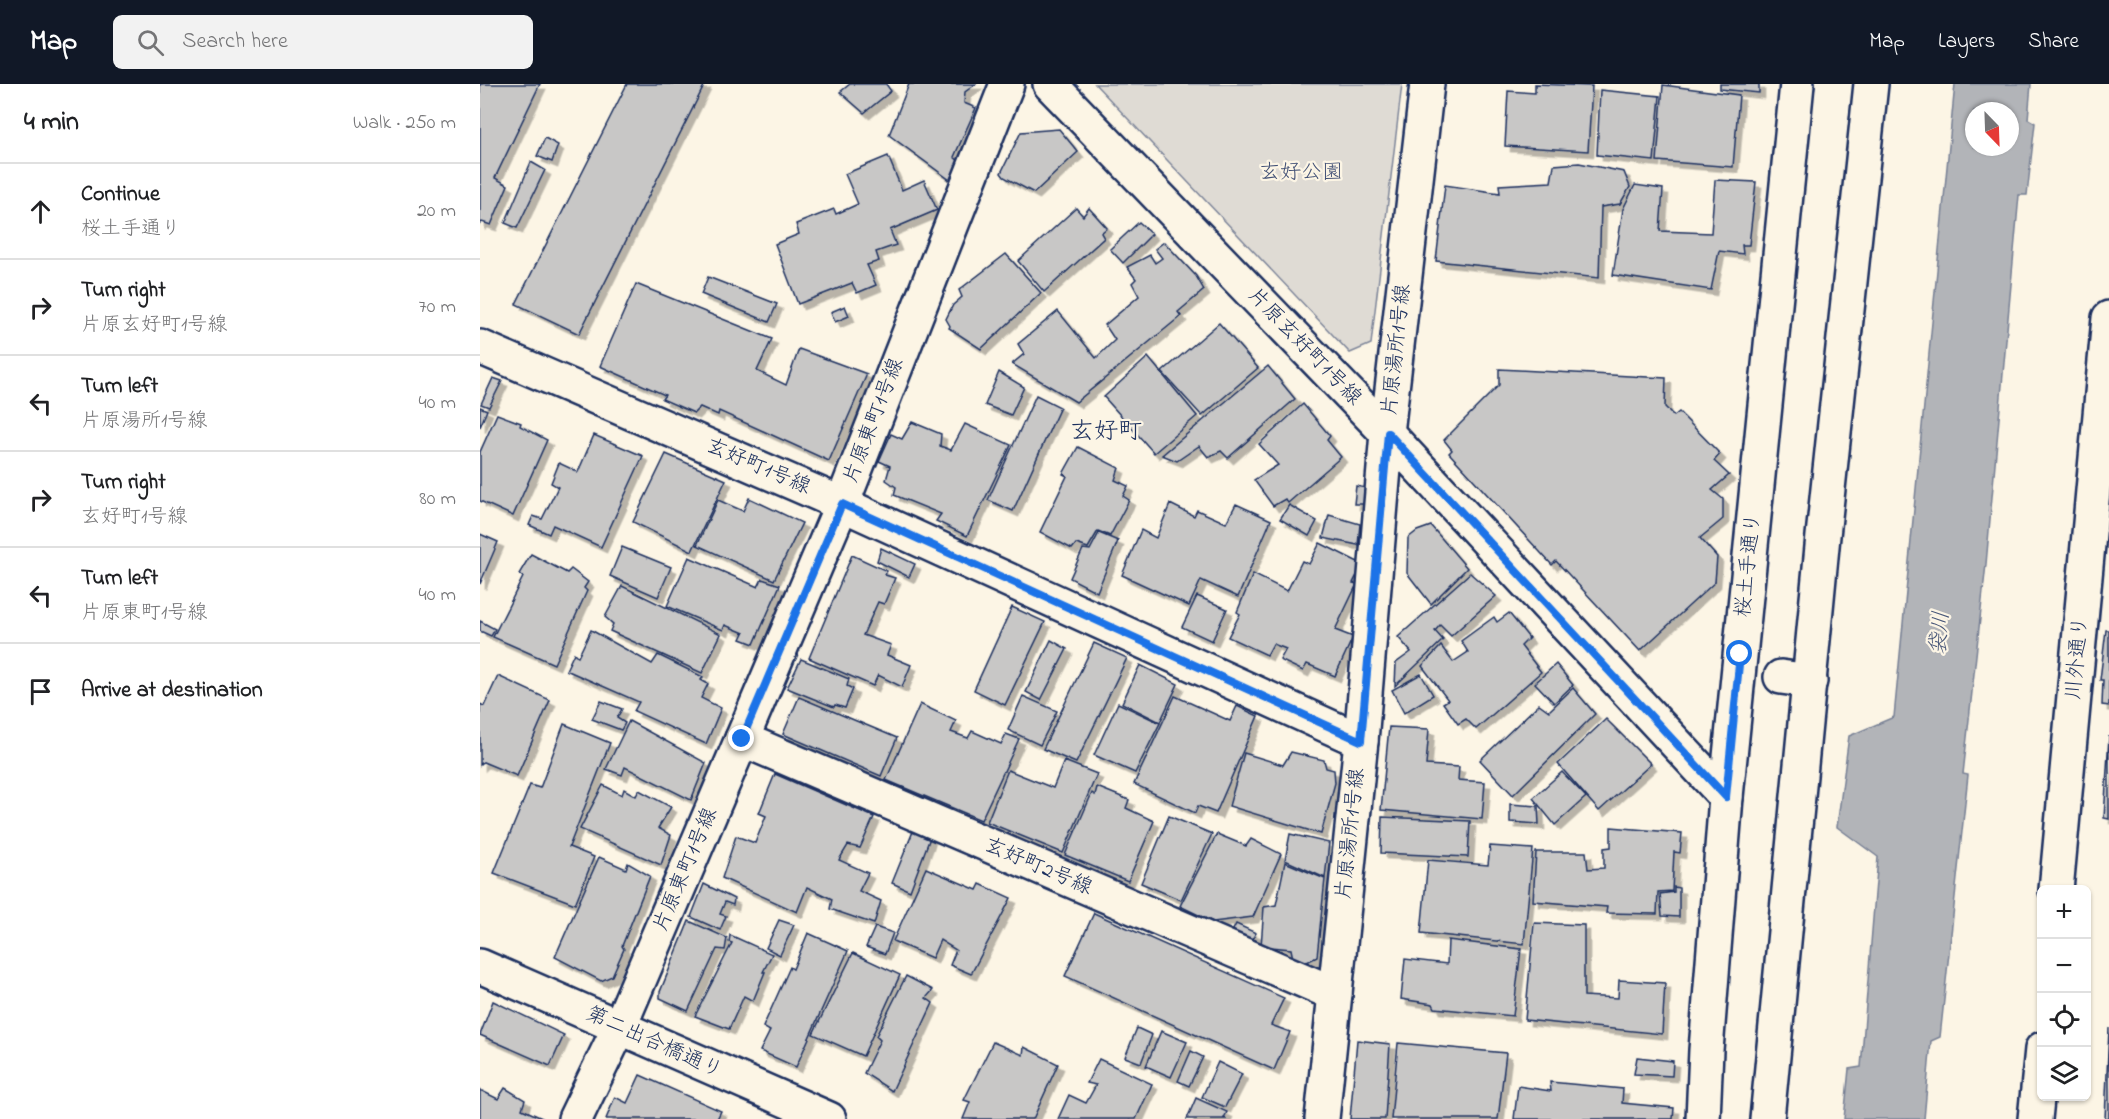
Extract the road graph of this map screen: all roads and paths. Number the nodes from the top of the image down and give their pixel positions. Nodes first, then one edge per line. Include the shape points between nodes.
1 (1007, 84) edge
2 (1050, 84) edge
3 (1427, 84) edge
4 (1797, 84) edge
5 (1871, 84) edge
6 (2109, 318) edge
7 (480, 347) edge
8 (1388, 433) junction
9 (2103, 460) edge
10 (842, 504) junction
11 (742, 739) junction
12 (1361, 741) junction
13 (1726, 797) junction
14 (2057, 885) edge
15 (480, 966) edge
16 (1335, 994) junction
17 (618, 1028) junction
18 (2037, 1099) edge
19 (575, 1119) edge
20 (829, 1119) edge
21 (1322, 1119) edge
22 (1703, 1119) edge
23 (1767, 1119) edge
24 (2035, 1119) edge

1 - 10 street, 片原東町1号線
2 - 8 street, 片原玄好町1号線
3 - 8 street, 片原湯所1号線
4 - 13 street, 桜土手通り
5 - 23 street via 1849,282 1795,679
6 - 9 street, 川外通り
7 - 10 street, 玄好町1号線
8 - 12 street, 片原湯所1号線
8 - 13 street, 片原玄好町1号線
9 - 14 street, 川外通り
10 - 11 street, 片原東町1号線
10 - 12 street, 玄好町1号線
11 - 16 street, 玄好町2号線
11 - 17 street, 片原東町1号線
12 - 16 street, 片原湯所1号線
13 - 22 street, 桜土手通り
15 - 17 street, 第二出合橋通り
16 - 21 street, 片原湯所1号線
17 - 19 street, 片原東町1号線
17 - 20 street, 第二出合橋通り
18 - 24 street

